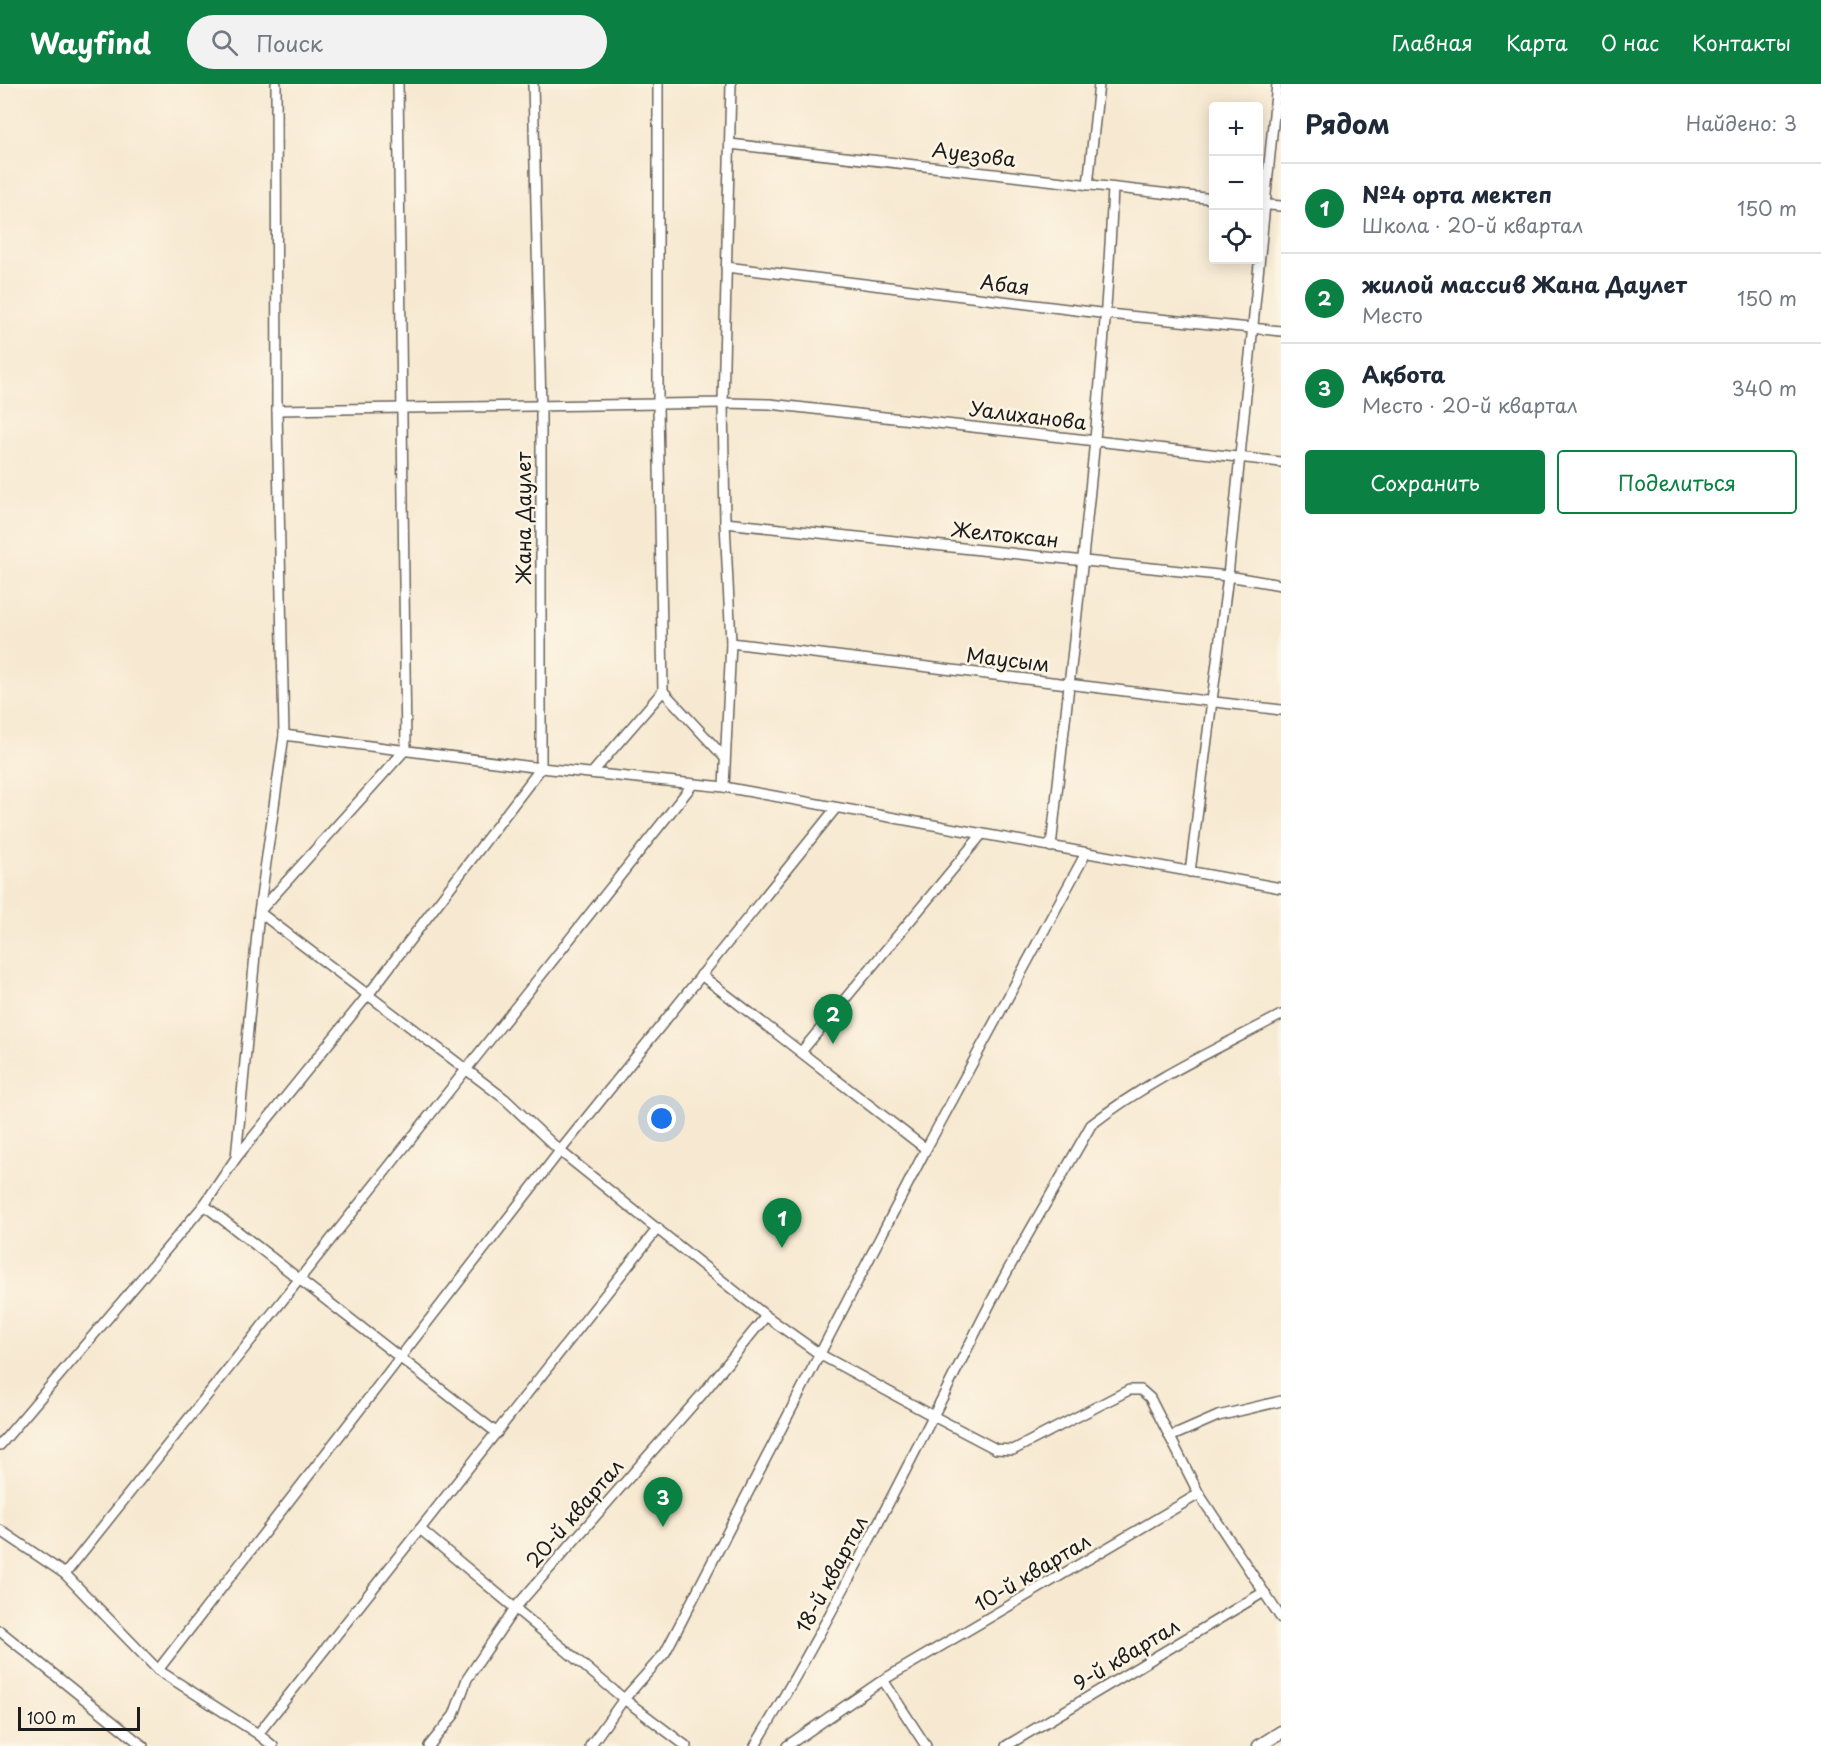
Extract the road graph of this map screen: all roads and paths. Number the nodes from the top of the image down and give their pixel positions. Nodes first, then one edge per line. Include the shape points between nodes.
1 (276, 84) edge
2 (398, 84) edge
3 (533, 84) edge
4 (658, 84) edge
5 (731, 84) edge
6 (1099, 84) edge
7 (1277, 84) edge
8 (730, 144) junction
9 (1088, 185) junction
10 (1113, 188) junction
11 (1263, 196) edge
12 (1209, 198) edge
13 (1263, 204) edge
14 (1281, 206) edge
15 (1262, 210) edge
16 (726, 267) junction
17 (1107, 314) junction
18 (1252, 328) junction
19 (1281, 331) edge
20 (723, 403) junction
21 (658, 406) junction
22 (540, 407) junction
23 (400, 408) junction
24 (277, 410) junction
25 (1095, 441) junction
26 (1240, 458) junction
27 (1281, 462) edge
28 (725, 523) junction
29 (1084, 561) junction
30 (1228, 576) junction
31 (1281, 585) edge
32 (731, 643) junction
33 (1069, 684) junction
34 (663, 691) junction
35 (1211, 702) junction
36 (1281, 710) edge
37 (284, 735) junction
38 (406, 749) junction
39 (724, 757) junction
40 (541, 768) junction
41 (592, 773) junction
42 (693, 784) junction
43 (724, 787) junction
44 (836, 808) junction
45 (982, 834) junction
46 (1051, 847) junction
47 (1086, 853) junction
48 (1190, 872) junction
49 (1281, 888) edge
50 (259, 912) junction
51 (701, 975) junction
52 (368, 995) junction
53 (1281, 1015) edge
54 (801, 1052) junction
55 (465, 1069) junction
56 (926, 1149) junction
57 (560, 1151) junction
58 (236, 1158) junction
59 (204, 1205) junction
60 (658, 1228) junction
61 (299, 1279) junction
62 (766, 1316) junction
63 (821, 1355) junction
64 (400, 1358) junction
65 (1281, 1401) edge
66 (934, 1417) junction
67 (497, 1433) junction
68 (1170, 1437) junction
69 (0, 1446) edge
70 (1199, 1494) junction
71 (420, 1529) junction
72 (0, 1530) edge
73 (65, 1574) junction
74 (1264, 1592) junction
75 (515, 1608) junction
76 (1281, 1618) edge
77 (0, 1631) edge
78 (158, 1670) junction
79 (884, 1680) junction
80 (624, 1699) junction
81 (1281, 1732) edge
82 (258, 1734) junction
83 (1264, 1745) edge
84 (143, 1746) edge
85 (273, 1746) edge
86 (429, 1746) edge
87 (590, 1746) edge
88 (686, 1746) edge
89 (755, 1746) edge
90 (788, 1746) edge
91 (926, 1746) edge
92 (1006, 1746) edge

1 - 24 street
2 - 23 street
3 - 22 street, Жана Даулет
4 - 21 street
5 - 8 street
6 - 9 street
7 - 11 street
8 - 9 street, Ауезова
8 - 16 street
9 - 10 street, Ауезова
10 - 12 street, Ауезова
10 - 17 street
13 - 14 street
15 - 18 street
16 - 17 street, Абая
16 - 20 street
17 - 18 street, Абая
17 - 25 street
18 - 19 street, Абая
18 - 26 street
20 - 21 street, Уалиханова
20 - 25 street, Уалиханова via 770,404
20 - 28 street
21 - 22 street, Уалиханова
21 - 34 street
22 - 23 street, Уалиханова
22 - 40 street, Жана Даулет
23 - 24 street, Уалиханова
23 - 38 street
24 - 37 street
25 - 26 street, Уалиханова
25 - 29 street
26 - 27 street, Уалиханова
26 - 30 street
28 - 29 street, Желтоксан
28 - 32 street
29 - 30 street, Желтоксан
29 - 33 street
30 - 31 street, Желтоксан
30 - 35 street
32 - 33 street, Маусым
32 - 39 street
33 - 35 street, Маусым
33 - 46 street
34 - 39 street
34 - 41 street
35 - 36 street, Маусым
35 - 48 street
37 - 38 street
37 - 50 street
38 - 40 street
38 - 50 street
39 - 43 street
40 - 41 street
40 - 52 street
41 - 42 street
42 - 43 street
42 - 55 street
43 - 44 street
44 - 45 street
44 - 51 street
45 - 46 street
45 - 54 street
46 - 47 street
47 - 48 street
47 - 56 street
48 - 49 street
50 - 52 street
50 - 58 street
51 - 54 street
51 - 57 street
52 - 55 street
52 - 58 street
53 - 66 street, 18-й квартал via 1173,1072 1091,1125 989,1306
54 - 56 street
55 - 57 street
55 - 61 street
56 - 63 street
57 - 60 street
57 - 64 street
58 - 59 street
59 - 61 street
59 - 69 street
60 - 62 street
60 - 67 street
61 - 64 street
61 - 73 street
62 - 63 street
62 - 75 street, 20-й квартал
63 - 66 street
63 - 80 street via 665,1653
64 - 67 street
64 - 78 street
65 - 68 street via 1218,1416
66 - 68 street via 996,1449 1013,1450 1129,1390 1141,1389 1150,1398
66 - 89 street, 18-й квартал via 794,1681
67 - 71 street
68 - 70 street
70 - 74 street
70 - 79 street, 10-й квартал
71 - 75 street
71 - 82 street
72 - 73 street
73 - 78 street
74 - 76 street
74 - 92 street, 9-й квартал
75 - 80 street
75 - 86 street, 20-й квартал via 467,1679 454,1715
77 - 84 street
78 - 82 street
79 - 90 street, 10-й квартал
79 - 91 street
80 - 87 street
80 - 88 street
81 - 83 street
82 - 85 street

